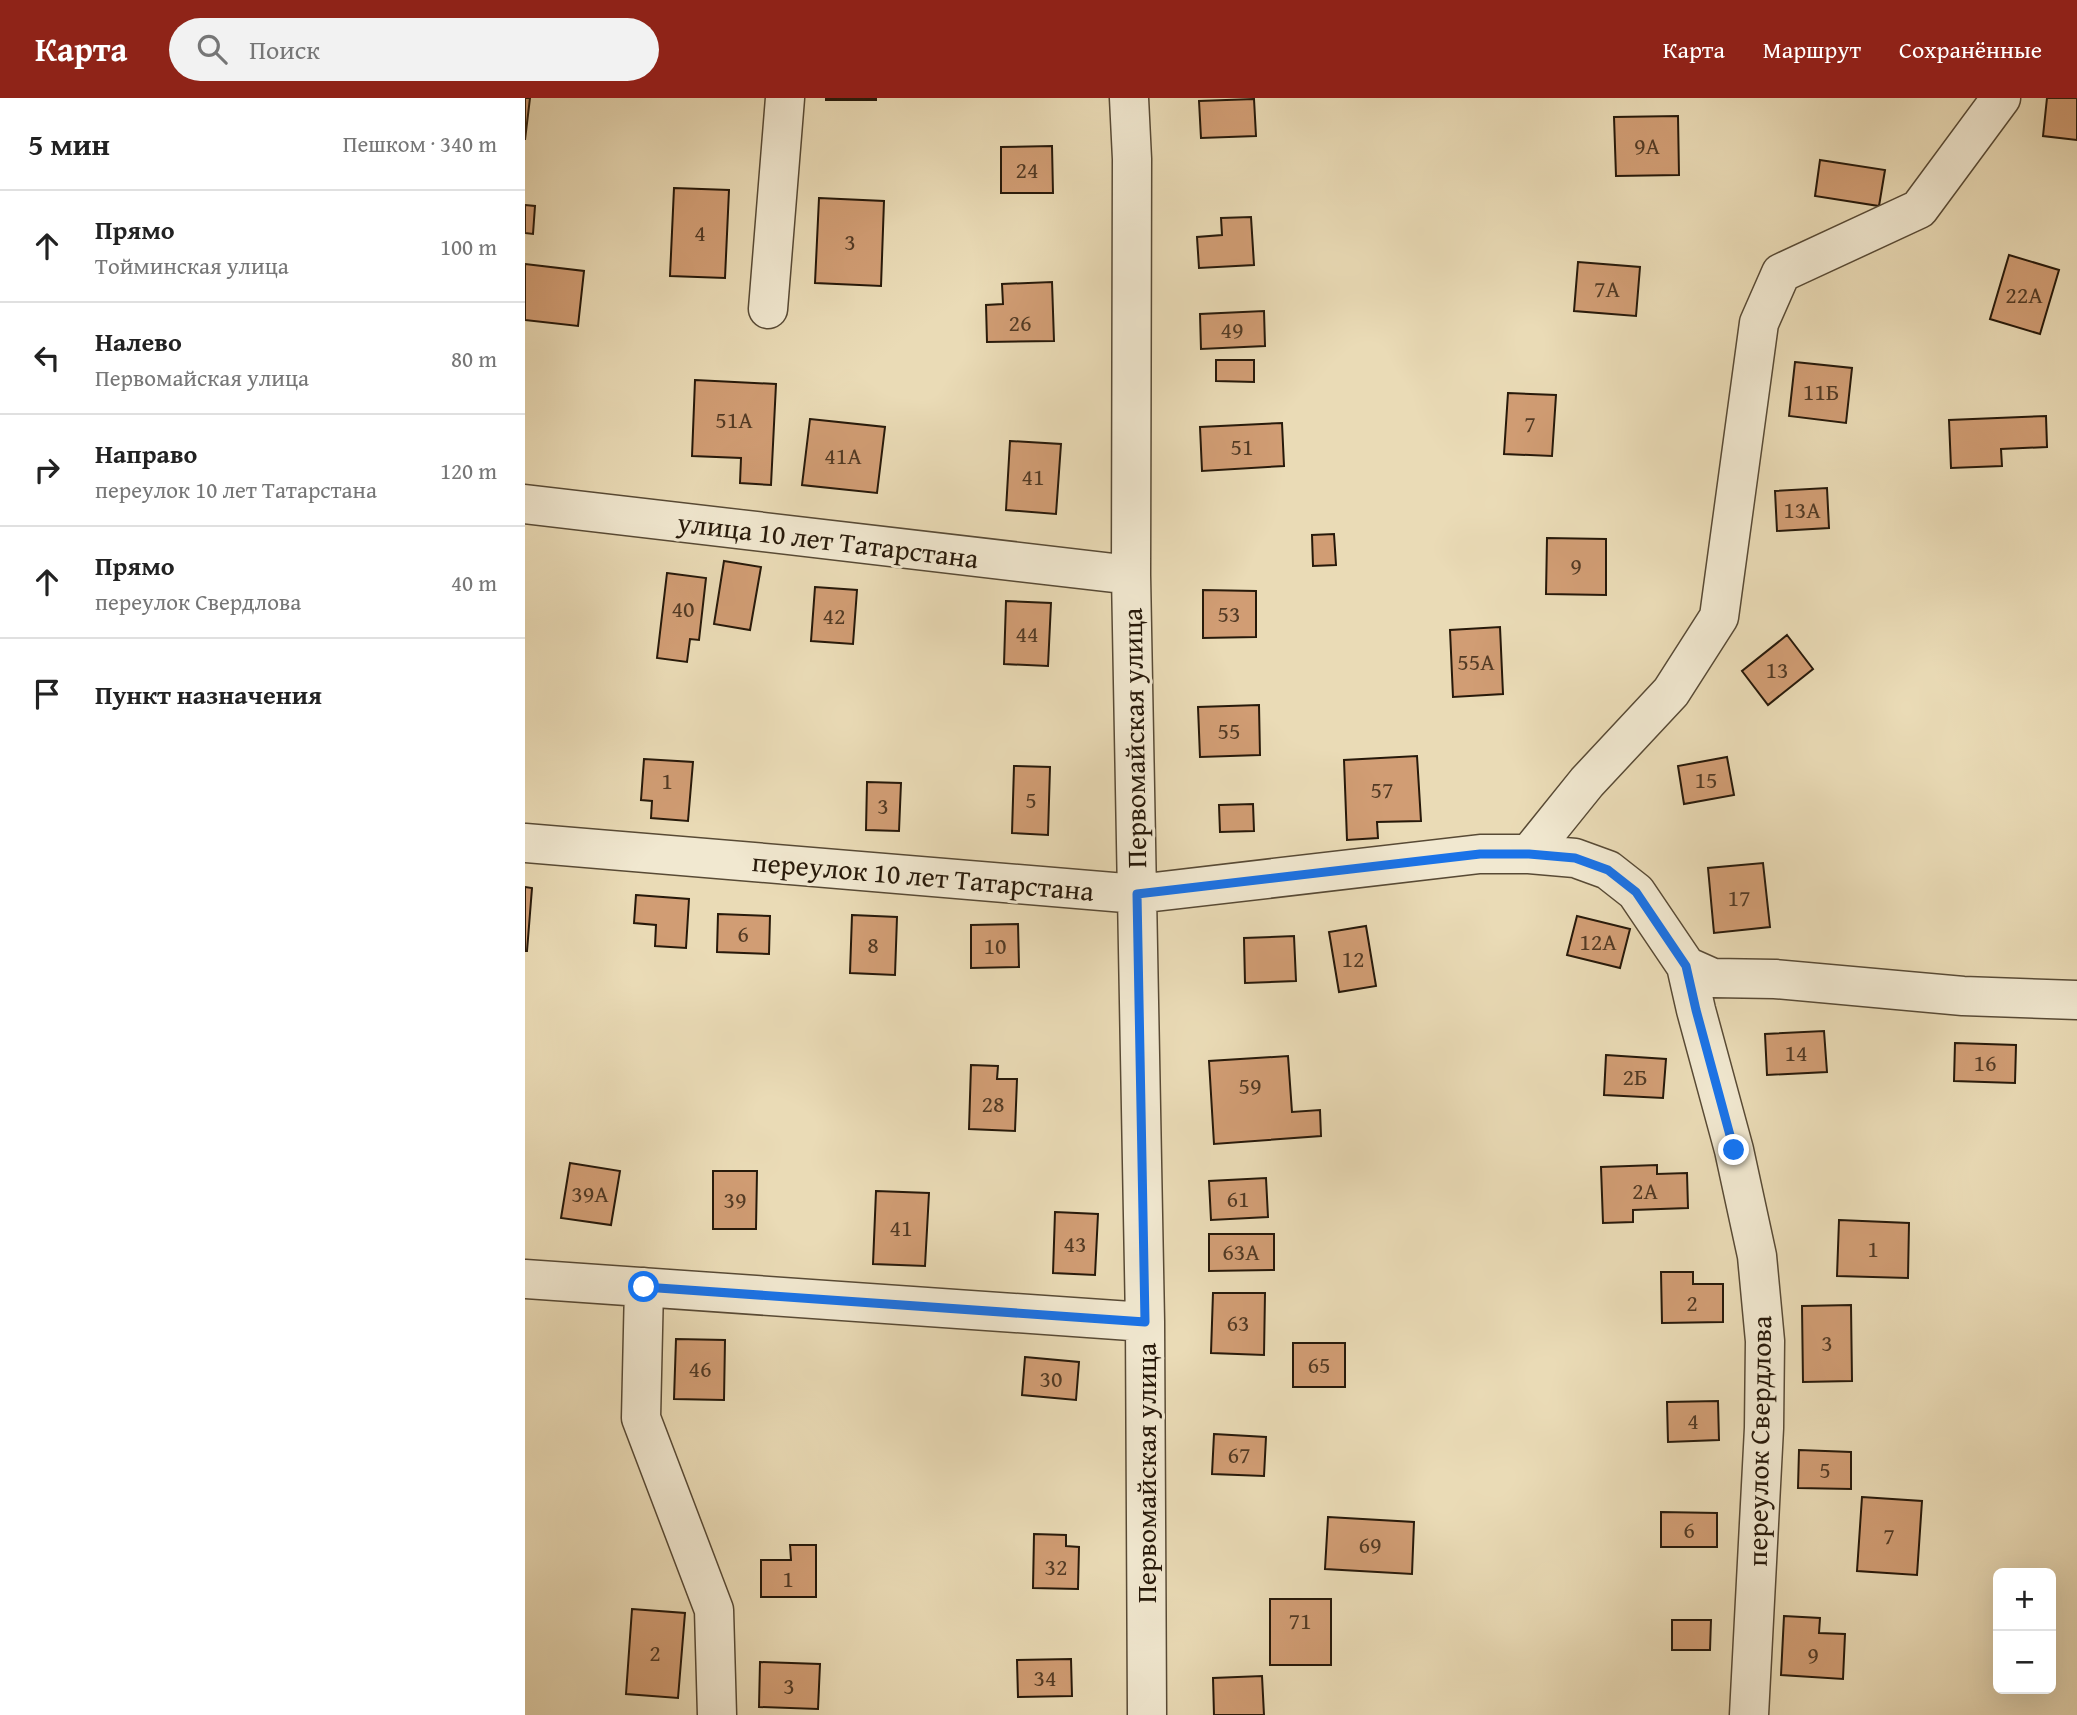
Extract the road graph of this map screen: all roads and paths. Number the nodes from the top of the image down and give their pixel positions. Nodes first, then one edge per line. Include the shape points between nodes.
1 (785, 98) edge
2 (1129, 98) edge
3 (2001, 98) edge
4 (768, 309) dead end
5 (525, 505) edge
6 (1131, 575) junction
7 (525, 843) edge
8 (1529, 854) junction
9 (1137, 894) junction
10 (1686, 966) junction
11 (2077, 1000) edge
12 (525, 1279) edge
13 (644, 1287) junction
14 (1145, 1322) junction
15 (717, 1715) edge
16 (1147, 1715) edge
17 (1749, 1715) edge

1 - 4 street
2 - 6 street, Первомайская улица
3 - 8 street via 1919,209 1781,273 1759,323 1719,617 1671,692 1587,782
5 - 6 street, улица 10 лет Татарстана
6 - 9 street, Первомайская улица
7 - 9 street, переулок 10 лет Татарстана
8 - 9 street, переулок 10 лет Татарстана via 1480,854
8 - 10 street, переулок 10 лет Татарстана via 1575,858 1608,870 1636,892
9 - 14 street, Первомайская улица
10 - 11 street via 1713,978
10 - 17 street, переулок Свердлова via 1754,1243 1765,1340
12 - 13 street
13 - 14 street
13 - 15 street via 641,1418 714,1611
14 - 16 street, Первомайская улица

